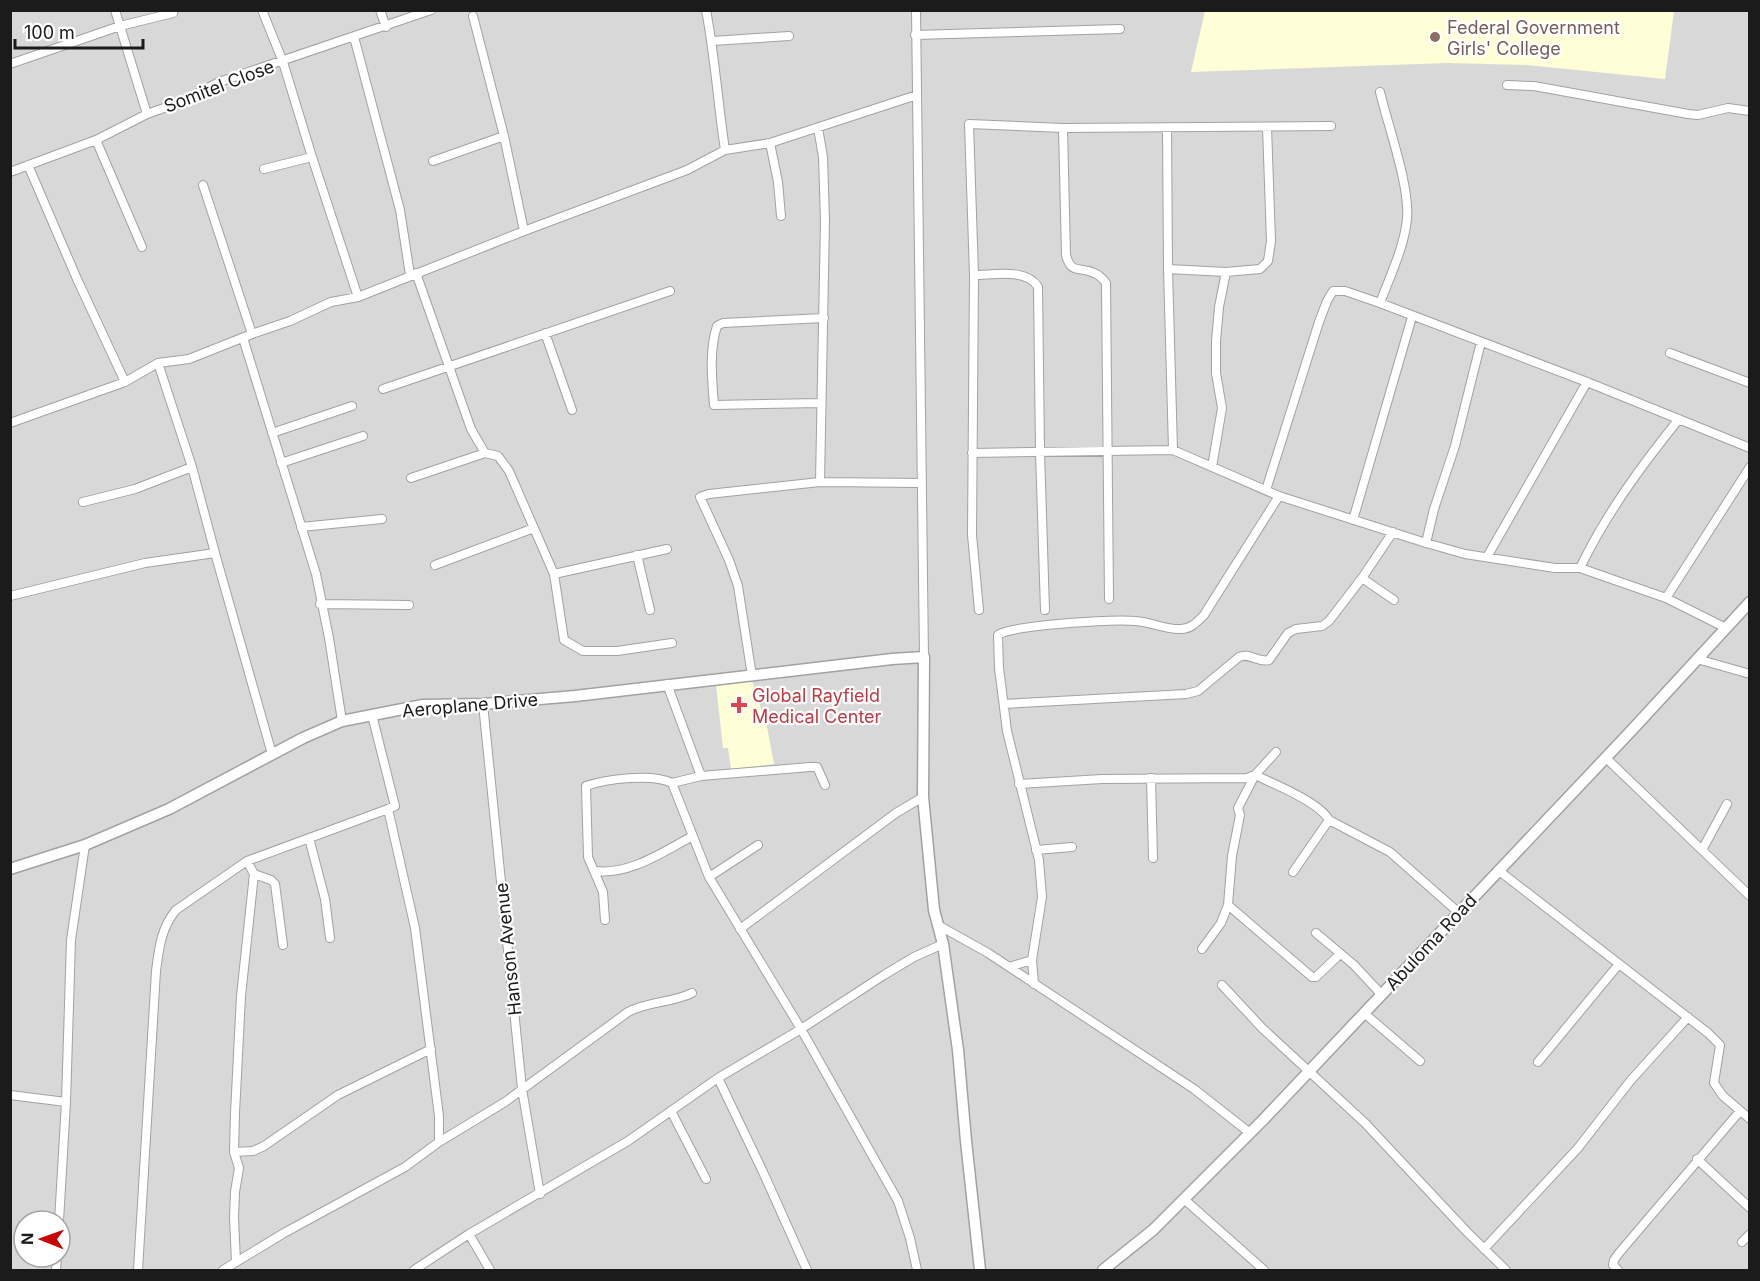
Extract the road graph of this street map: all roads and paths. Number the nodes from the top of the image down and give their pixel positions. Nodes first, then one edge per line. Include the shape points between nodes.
1 (115, 10) edge
2 (172, 10) edge
3 (262, 10) edge
4 (380, 10) edge
5 (431, 10) edge
6 (706, 10) edge
7 (916, 10) edge
8 (473, 16) dead end
9 (120, 26) junction
10 (386, 27) junction
11 (1120, 29) dead end
12 (915, 35) junction
13 (789, 36) dead end
14 (354, 37) junction
15 (712, 41) junction
16 (283, 62) junction
17 (10, 64) edge
18 (1507, 84) dead end
19 (1380, 92) dead end
20 (917, 95) junction
21 (1749, 111) edge
22 (147, 114) junction
23 (1331, 126) dead end
24 (1267, 127) junction
25 (818, 128) junction
26 (1063, 128) junction
27 (1167, 128) junction
28 (504, 136) junction
29 (96, 140) junction
30 (770, 143) junction
31 (725, 150) junction
32 (312, 157) junction
33 (433, 161) dead end
34 (28, 165) junction
35 (264, 169) dead end
36 (10, 172) edge
37 (203, 185) dead end
38 (781, 216) dead end
39 (524, 231) junction
40 (142, 247) dead end
41 (1168, 269) junction
42 (1226, 272) junction
43 (413, 274) junction
44 (974, 275) junction
45 (670, 291) dead end
46 (358, 297) junction
47 (1380, 303) junction
48 (1412, 316) junction
49 (824, 318) junction
50 (545, 333) junction
51 (252, 334) junction
52 (243, 338) junction
53 (1481, 342) junction
54 (1670, 353) dead end
55 (158, 363) junction
56 (449, 366) junction
57 (124, 382) junction
58 (1587, 382) junction
59 (1749, 383) edge
60 (383, 389) dead end
61 (820, 403) junction
62 (352, 406) dead end
63 (572, 410) dead end
64 (1679, 419) junction
65 (10, 423) edge
66 (272, 433) junction
67 (363, 436) dead end
68 (1749, 448) edge
69 (1108, 450) junction
70 (1173, 450) junction
71 (1040, 452) junction
72 (484, 453) junction
73 (972, 453) junction
74 (281, 463) junction
75 (192, 467) junction
76 (1212, 467) junction
77 (1749, 467) edge
78 (411, 478) dead end
79 (820, 482) junction
80 (922, 483) junction
81 (1266, 490) junction
82 (1278, 496) junction
83 (83, 502) dead end
84 (382, 519) dead end
85 (1353, 520) junction
86 (301, 527) junction
87 (534, 528) junction
88 (1393, 532) junction
89 (1426, 543) junction
90 (667, 549) dead end
91 (214, 553) junction
92 (637, 555) junction
93 (1487, 557) junction
94 (435, 565) dead end
95 (1580, 568) junction
96 (554, 574) junction
97 (1362, 578) junction
98 (10, 596) edge
99 (1666, 598) junction
100 (1108, 600) dead end
101 (1394, 600) dead end
102 (1749, 602) edge
103 (320, 604) junction
104 (409, 605) dead end
105 (650, 610) dead end
106 (979, 610) dead end
107 (1045, 610) dead end
108 (1726, 628) junction
109 (672, 643) dead end
110 (924, 657) junction
111 (1697, 659) junction
112 (1749, 674) edge
113 (752, 676) junction
114 (666, 684) junction
115 (483, 704) junction
116 (1004, 704) junction
117 (372, 715) junction
118 (342, 721) junction
119 (1276, 752) dead end
120 (272, 754) junction
121 (1606, 758) junction
122 (1255, 775) junction
123 (700, 776) junction
124 (1151, 778) junction
125 (672, 783) junction
126 (1019, 784) junction
127 (825, 785) dead end
128 (922, 797) junction
129 (1727, 804) dead end
130 (388, 809) junction
131 (1329, 820) junction
132 (693, 836) junction
133 (309, 838) junction
134 (85, 845) junction
135 (758, 845) dead end
136 (1072, 847) dead end
137 (1036, 850) junction
138 (1702, 850) junction
139 (1153, 858) dead end
140 (247, 861) junction
141 (10, 869) edge
142 (595, 870) junction
143 (1498, 870) junction
144 (1293, 872) dead end
145 (254, 874) junction
146 (709, 877) junction
147 (1749, 896) edge
148 (1228, 905) junction
149 (1458, 912) junction
150 (605, 920) dead end
151 (938, 925) junction
152 (740, 929) junction
153 (1316, 933) dead end
154 (330, 938) dead end
155 (943, 944) junction
156 (283, 945) dead end
157 (1202, 949) dead end
158 (1340, 954) junction
159 (1032, 960) junction
160 (1619, 964) junction
161 (1009, 968) junction
162 (1034, 984) junction
163 (1222, 985) dead end
164 (692, 993) dead end
165 (1382, 995) junction
166 (1364, 1014) junction
167 (1688, 1017) junction
168 (801, 1029) junction
169 (431, 1049) junction
170 (1420, 1061) dead end
171 (1538, 1062) dead end
172 (1309, 1072) junction
173 (718, 1078) junction
174 (522, 1089) junction
175 (10, 1095) edge
176 (66, 1102) junction
177 (671, 1111) junction
178 (1740, 1111) junction
179 (1749, 1119) edge
180 (1250, 1133) junction
181 (439, 1142) junction
182 (234, 1152) junction
183 (1698, 1159) junction
184 (706, 1179) dead end
185 (540, 1194) junction
186 (1185, 1200) junction
187 (1749, 1208) edge
188 (60, 1209) edge
189 (470, 1234) junction
190 (1749, 1234) edge
191 (1742, 1242) dead end
192 (1484, 1249) junction
193 (236, 1262) junction
194 (138, 1270) edge
195 (223, 1270) edge
196 (418, 1270) edge
197 (490, 1270) edge
198 (807, 1270) edge
199 (917, 1270) edge
200 (980, 1270) edge
201 (1103, 1270) edge
202 (1264, 1270) edge
203 (1506, 1270) edge
204 (1618, 1270) edge

1 - 9 street
2 - 9 street via 173,13
3 - 16 street
4 - 10 street
5 - 10 street, Somitel Close
6 - 15 street
7 - 12 street
8 - 28 street
9 - 17 street
9 - 22 street
10 - 14 street, Somitel Close
11 - 12 street
12 - 20 street
13 - 15 street
14 - 16 street, Somitel Close
14 - 43 street
15 - 31 street
16 - 22 street, Somitel Close via 219,82
16 - 32 street
18 - 21 street via 1688,114 1728,108
19 - 47 street via 1405,189 1407,218
20 - 25 street
20 - 80 street
22 - 29 street, Somitel Close
23 - 24 street
24 - 27 street
24 - 42 street via 1271,241 1268,261 1260,270
25 - 30 street
25 - 49 street via 825,190
26 - 27 street
26 - 44 street via 969,124
26 - 69 street via 1066,255 1075,269 1098,274 1106,284
27 - 41 street
28 - 33 street
28 - 39 street
29 - 34 street, Somitel Close
29 - 40 street
30 - 31 street
30 - 38 street
31 - 39 street via 687,170
32 - 35 street
32 - 46 street
34 - 36 street, Somitel Close
34 - 57 street
37 - 51 street
39 - 43 street
41 - 42 street
41 - 70 street
42 - 76 street via 1216,341 1222,408
43 - 46 street
43 - 56 street
44 - 71 street via 1021,275 1034,280 1038,287
44 - 73 street
45 - 50 street
46 - 51 street via 331,302
47 - 48 street
47 - 81 street via 1333,291
48 - 53 street
48 - 85 street
49 - 61 street
49 - 61 street via 723,323 717,326 712,371 714,405
50 - 56 street
50 - 63 street
51 - 52 street
52 - 55 street via 189,358
52 - 66 street
53 - 58 street
53 - 89 street
54 - 59 street
55 - 57 street
55 - 75 street
56 - 60 street
56 - 72 street via 471,429
57 - 65 street
58 - 64 street
58 - 93 street
61 - 79 street
62 - 66 street
64 - 68 street
64 - 95 street via 1622,494
66 - 74 street
67 - 74 street
69 - 70 street
69 - 71 street
69 - 100 street
70 - 76 street
71 - 73 street
71 - 107 street
72 - 78 street
72 - 87 street via 498,456 509,471
73 - 106 street via 972,535
74 - 86 street
75 - 83 street via 135,489
75 - 91 street
76 - 81 street
77 - 99 street
79 - 80 street
79 - 113 street via 700,497 738,586
80 - 110 street
81 - 82 street
82 - 85 street
82 - 116 street via 1194,626 1183,630 1136,621 1100,622 1022,628 998,635
84 - 86 street
85 - 88 street
86 - 103 street via 316,574
87 - 94 street
87 - 96 street
88 - 89 street
88 - 97 street
89 - 93 street
90 - 92 street
91 - 98 street via 145,563
91 - 120 street
92 - 96 street
92 - 105 street
93 - 95 street
95 - 99 street
96 - 109 street via 564,640 573,647 583,651 617,651
97 - 101 street
97 - 116 street via 1322,626 1288,633 1269,660 1239,657 1198,691
99 - 108 street
102 - 108 street, Abuloma Road
103 - 104 street
103 - 118 street
108 - 111 street, Abuloma Road
110 - 113 street, Aeroplane Drive
110 - 128 street
111 - 112 street
111 - 121 street, Abuloma Road
113 - 114 street, Aeroplane Drive
114 - 115 street, Aeroplane Drive
114 - 123 street
115 - 117 street, Aeroplane Drive via 423,705
115 - 174 street, Hanson Avenue
116 - 126 street
117 - 118 street, Aeroplane Drive
117 - 130 street via 395,806
118 - 120 street, Aeroplane Drive
119 - 122 street
120 - 134 street, Aeroplane Drive via 169,809
121 - 138 street
121 - 143 street, Abuloma Road
122 - 124 street
122 - 131 street via 1296,794
122 - 148 street via 1238,808
123 - 125 street
123 - 127 street via 817,767
124 - 126 street
124 - 139 street
125 - 132 street
125 - 142 street via 646,779 601,781 586,786 588,857
126 - 137 street
128 - 151 street
128 - 152 street
129 - 138 street
130 - 133 street
130 - 169 street via 415,928
131 - 144 street
131 - 149 street via 1389,852
132 - 142 street via 635,866 610,872
132 - 146 street
133 - 140 street
133 - 154 street via 325,899
134 - 141 street, Aeroplane Drive
134 - 176 street via 71,940
135 - 146 street
136 - 137 street
137 - 159 street via 1042,897
138 - 147 street
140 - 145 street
140 - 194 street via 176,910 159,942
142 - 150 street via 603,892
143 - 149 street, Abuloma Road
143 - 160 street
145 - 156 street via 274,884
145 - 182 street via 242,996
146 - 152 street
148 - 157 street via 1221,923
148 - 158 street via 1312,977
149 - 165 street, Abuloma Road
151 - 155 street
151 - 161 street
152 - 168 street
153 - 158 street
155 - 168 street via 914,957
155 - 200 street
158 - 165 street
159 - 161 street
159 - 162 street
160 - 167 street
160 - 171 street
161 - 162 street
162 - 180 street via 1194,1089
163 - 172 street
164 - 174 street via 628,1012
165 - 166 street, Abuloma Road
166 - 170 street
166 - 172 street, Abuloma Road
167 - 178 street via 1720,1045 1714,1083
167 - 192 street via 1631,1080 1578,1148
168 - 173 street
168 - 199 street via 898,1201
169 - 181 street
169 - 182 street via 338,1095 264,1146
172 - 180 street, Abuloma Road
172 - 192 street via 1365,1123
173 - 177 street
173 - 198 street
174 - 181 street
174 - 185 street, Hanson Avenue
175 - 176 street
176 - 188 street
177 - 184 street
177 - 185 street
178 - 179 street
178 - 183 street
180 - 186 street, Abuloma Road
181 - 193 street via 405,1167
182 - 193 street via 239,1168 234,1218
183 - 187 street
183 - 204 street via 1619,1252 1613,1265
185 - 189 street
186 - 201 street, Abuloma Road
186 - 202 street
189 - 196 street
189 - 197 street
190 - 191 street
192 - 203 street
193 - 195 street

